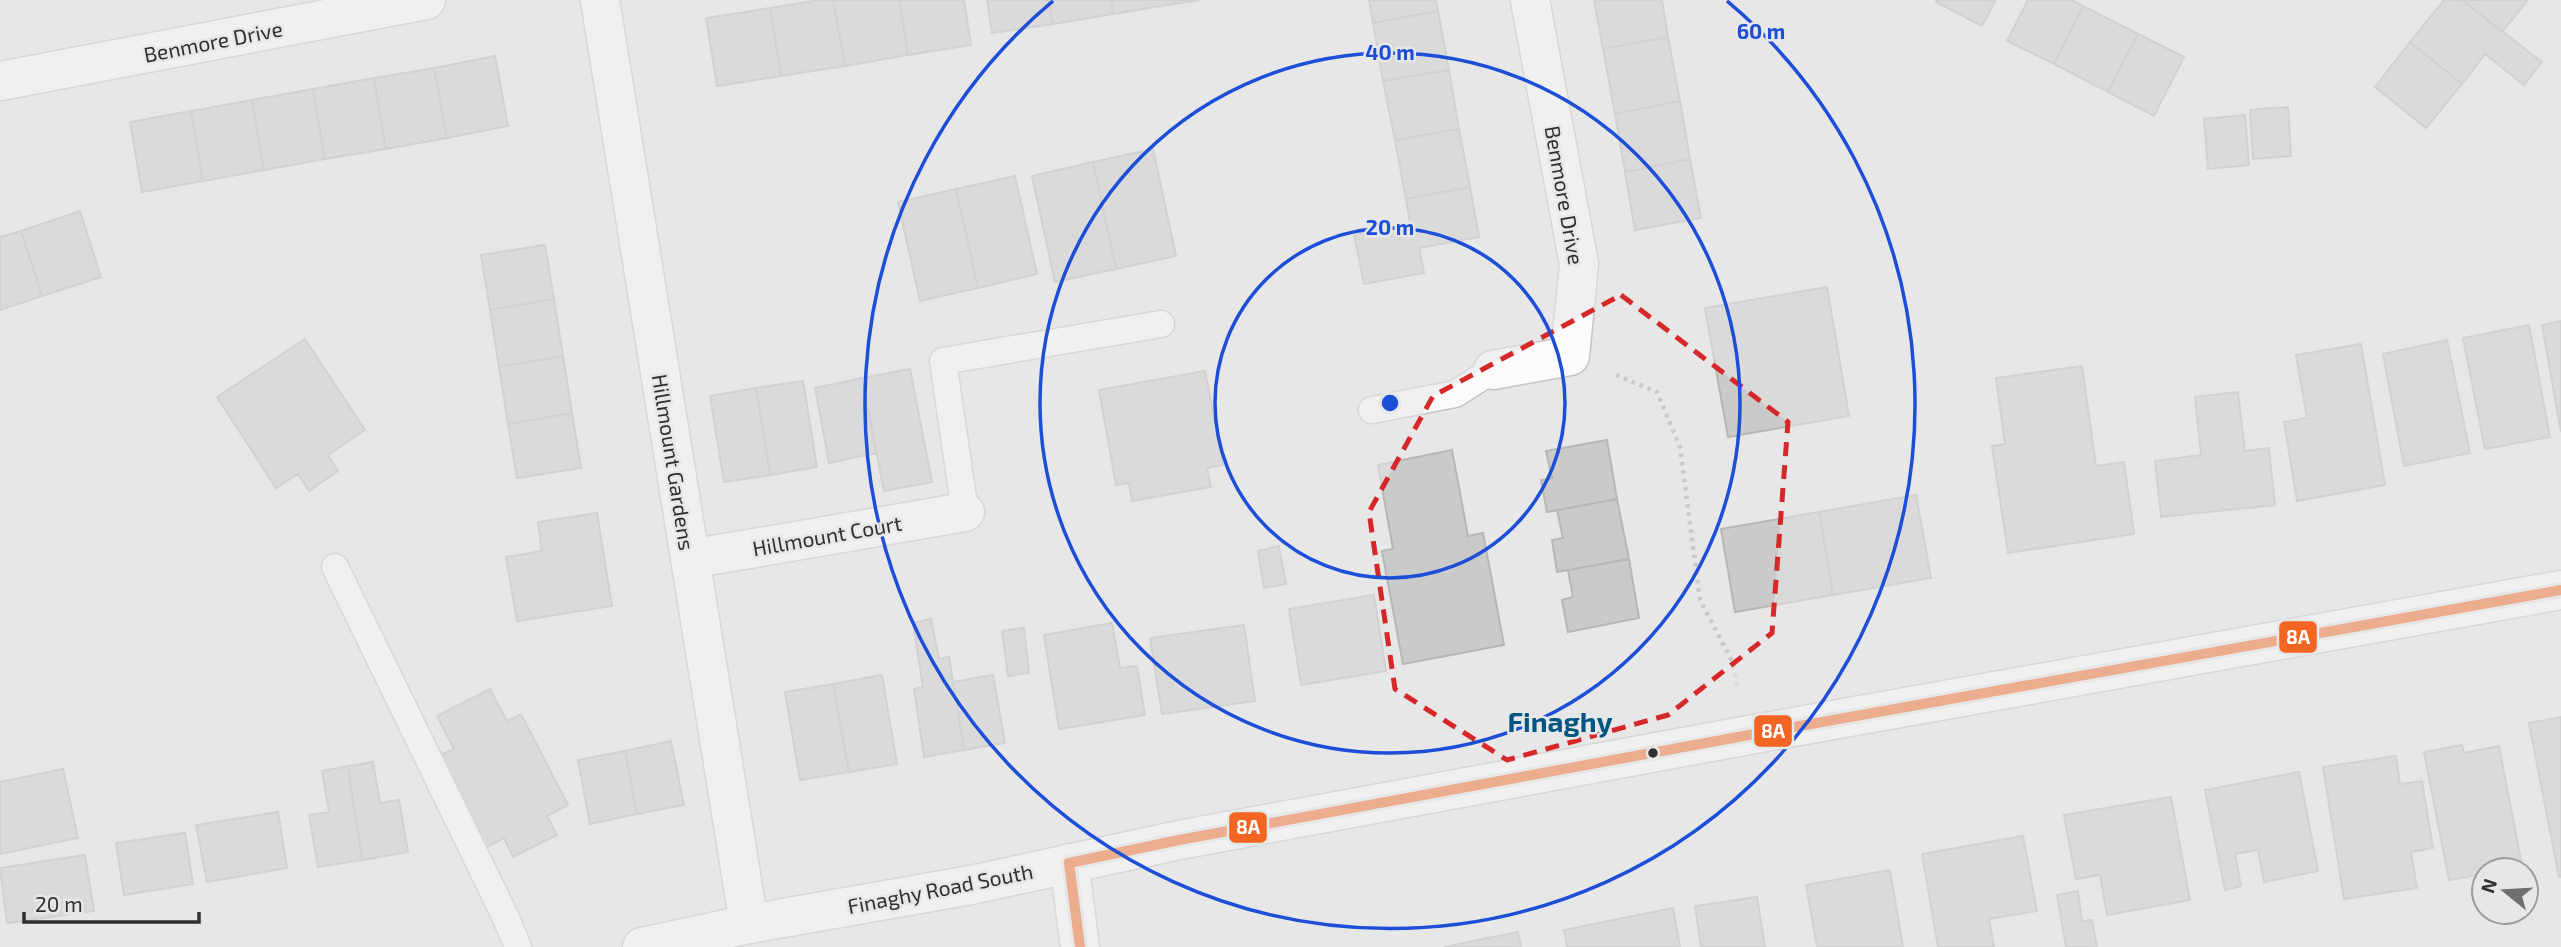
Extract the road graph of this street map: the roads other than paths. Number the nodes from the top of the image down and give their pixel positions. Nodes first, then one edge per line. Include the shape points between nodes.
1 (426, 0) edge
2 (600, 0) edge
3 (1530, 0) edge
4 (0, 81) edge
5 (1161, 324) dead end
6 (1493, 370) joint
7 (1372, 410) dead end
8 (965, 512) joint
9 (690, 559) junction
10 (335, 567) dead end
11 (2561, 590) edge
12 (1069, 863) junction
13 (749, 924) junction
14 (518, 947) edge
15 (642, 947) edge
16 (1080, 947) edge

1 - 4 street, Benmore Drive
2 - 9 street, Hillmount Gardens
3 - 6 street, Benmore Drive via 1579,264 1570,356
5 - 8 lane via 943,361
6 - 7 lane via 1455,394
8 - 9 street, Hillmount Court
9 - 13 street, Hillmount Gardens
10 - 14 lane
11 - 12 street, Finaghy Road South via 1749,735
12 - 13 street, Finaghy Road South
12 - 16 street
13 - 15 street, Finaghy Road South

